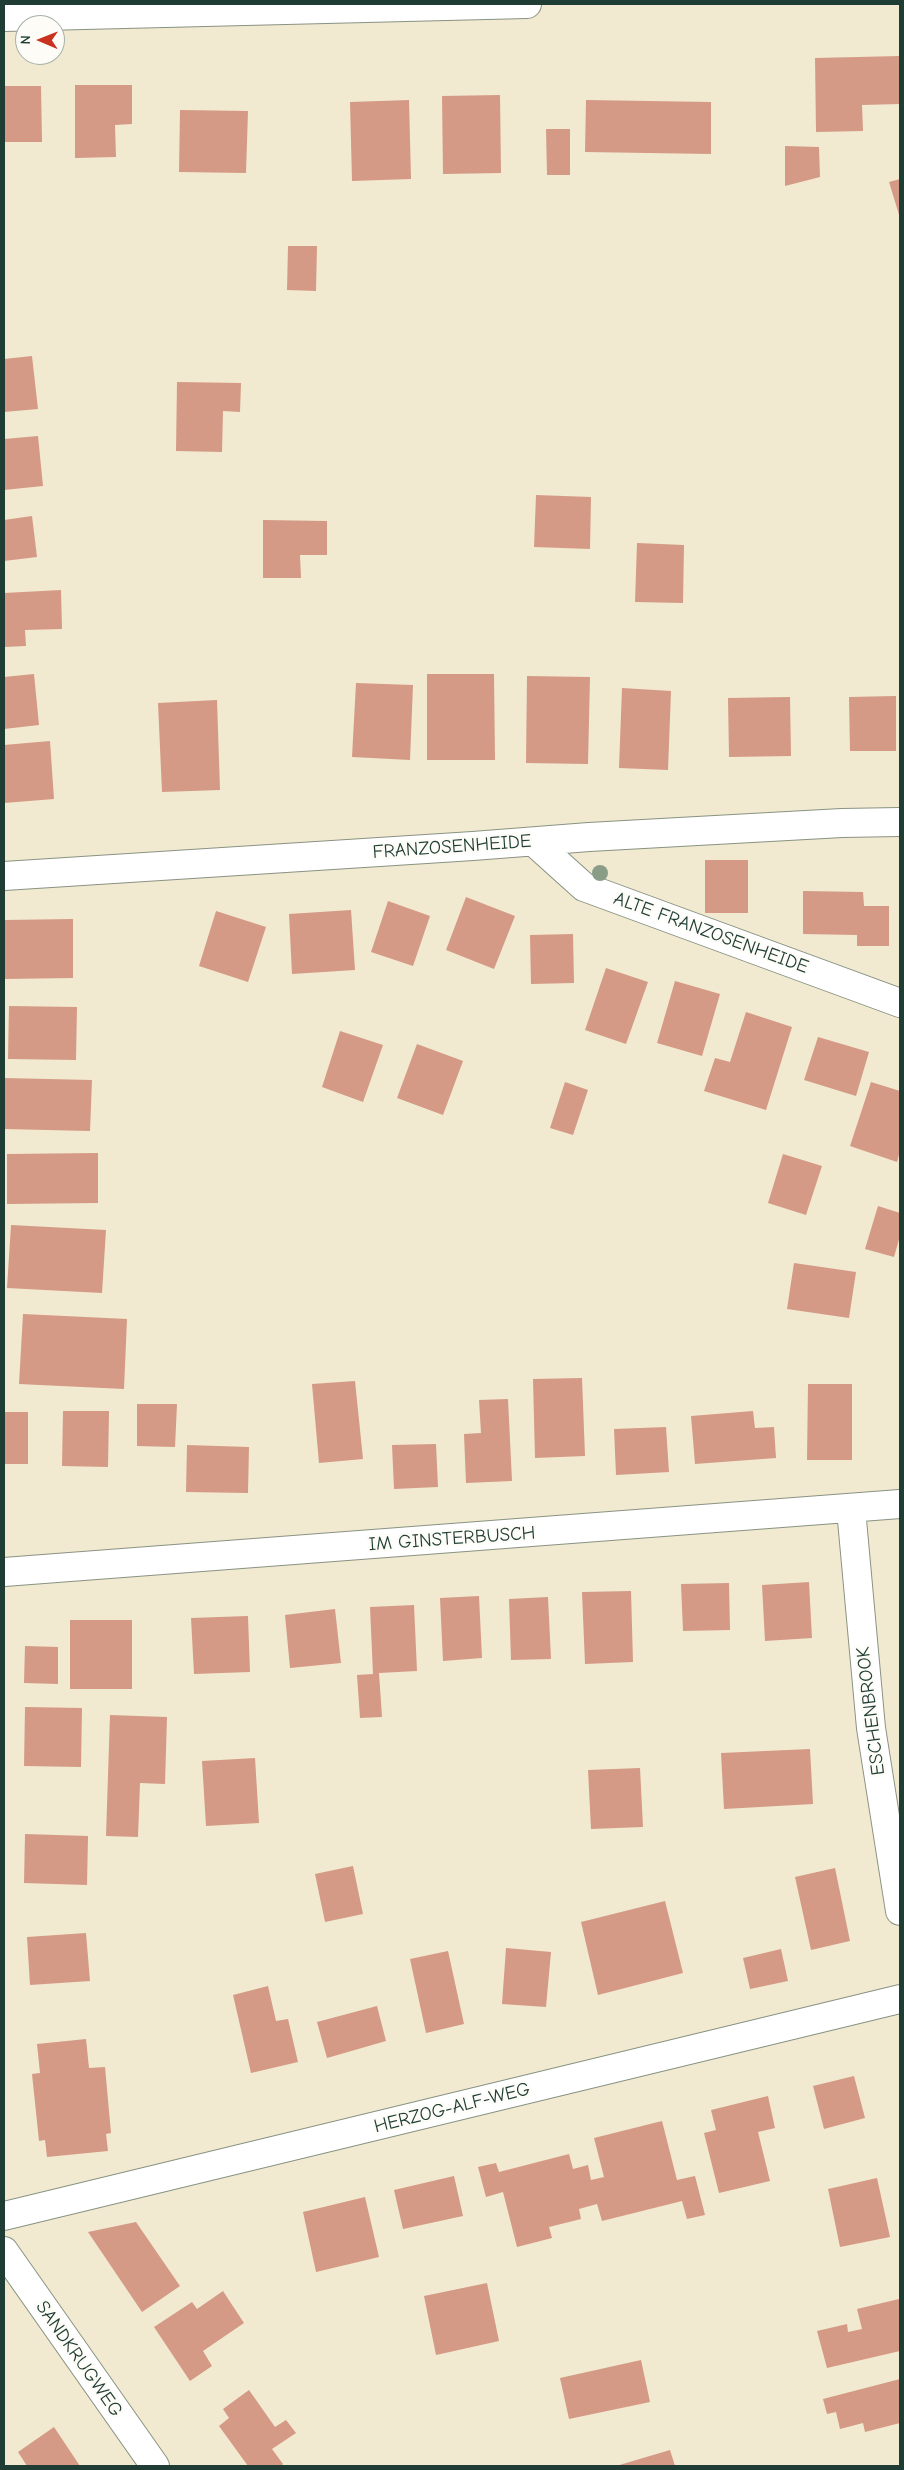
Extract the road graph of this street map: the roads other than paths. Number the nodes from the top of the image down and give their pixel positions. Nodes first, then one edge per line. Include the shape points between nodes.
1 (527, 4) edge
2 (250, 7) edge
3 (4, 17) edge
4 (900, 822) edge
5 (534, 842) junction
6 (4, 876) edge
7 (900, 1003) edge
8 (900, 1504) edge
9 (851, 1509) junction
10 (4, 1572) edge
11 (900, 1911) edge
12 (900, 1999) edge
13 (4, 2216) edge
14 (4, 2251) edge
15 (155, 2466) edge

1 - 2 street
2 - 3 street
4 - 5 street, FRANZOSENHEIDE
5 - 6 street, FRANZOSENHEIDE
5 - 7 street, ALTE FRANZOSENHEIDE via 584,887
8 - 9 street, IM GINSTERBUSCH
9 - 10 street, IM GINSTERBUSCH
9 - 11 street, ESCHENBROOK via 871,1728
12 - 13 street, HERZOG-ALF-WEG
14 - 15 street, SANDKRUGWEG

